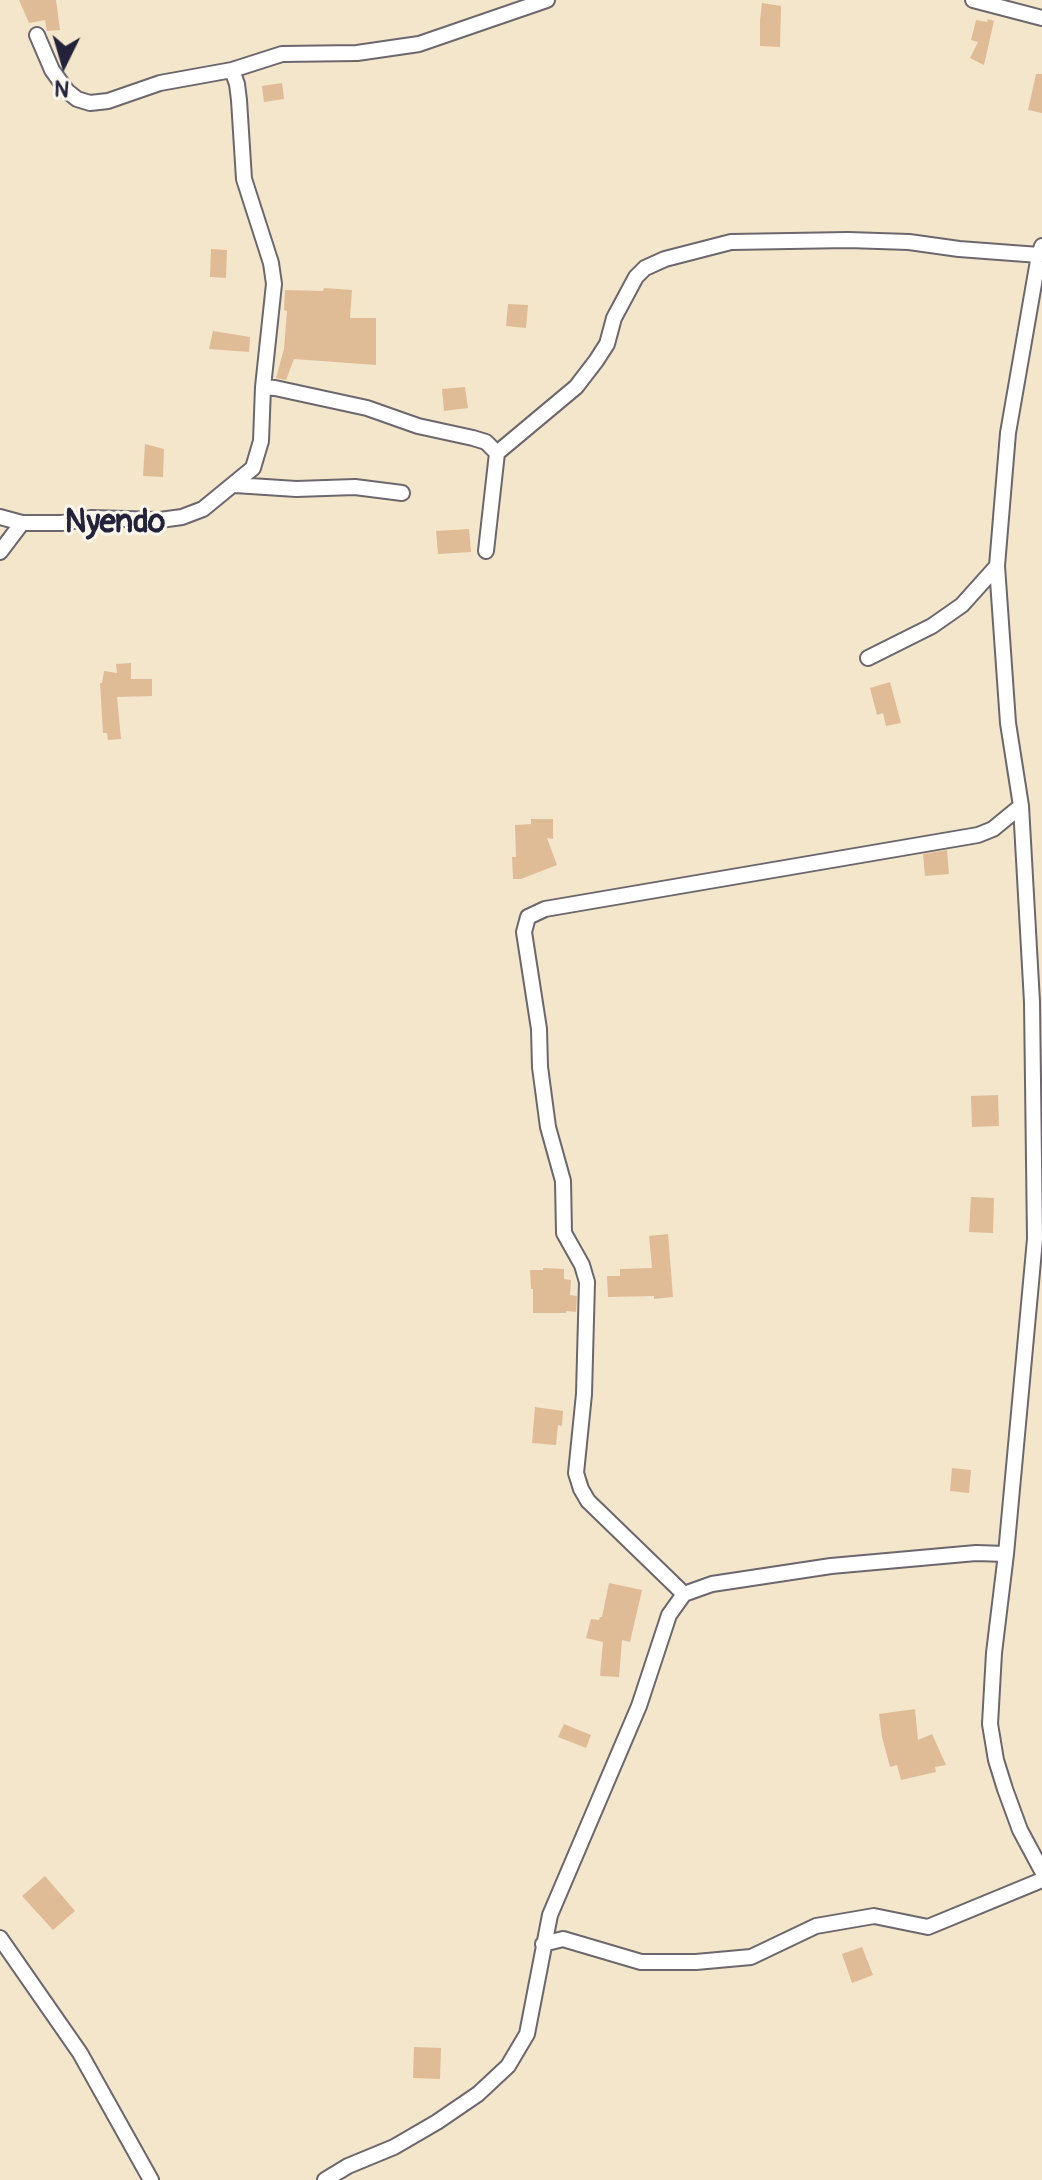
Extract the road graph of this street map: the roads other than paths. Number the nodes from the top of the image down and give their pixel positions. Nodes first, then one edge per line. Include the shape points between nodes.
1 (547, 0) edge
2 (973, 0) edge
3 (1042, 18) edge
4 (37, 35) dead end
5 (232, 70) junction
6 (1040, 250) edge
7 (263, 387) junction
8 (497, 453) junction
9 (235, 485) junction
10 (402, 493) dead end
11 (0, 517) edge
12 (22, 523) junction
13 (486, 551) dead end
14 (0, 552) edge
15 (997, 566) junction
16 (868, 658) dead end
17 (1021, 806) junction
18 (1006, 1554) junction
19 (684, 1594) junction
20 (1042, 1871) edge
21 (1042, 1880) edge
22 (0, 1938) edge
23 (543, 1944) junction
24 (151, 2180) edge
25 (325, 2180) edge

1 - 5 street via 419,44 357,53 282,54
2 - 3 street
4 - 5 street via 67,91 90,103
5 - 7 street via 244,179 274,284
6 - 8 street via 848,240 731,242 665,259 636,277 607,344 576,387
6 - 15 street via 1008,433
7 - 8 street via 367,408 486,442
7 - 9 street via 256,461
8 - 13 street
9 - 10 street
9 - 12 street via 203,509 182,517
11 - 12 street
12 - 14 street
15 - 16 street via 962,605
15 - 17 street via 1008,723
17 - 18 street via 1032,1002 1035,1239
17 - 19 street via 978,835 545,909 528,917 524,932 548,1127 563,1181 564,1233 587,1282 576,1473 588,1501
18 - 19 street via 831,1566 712,1584
18 - 20 street via 990,1724 1005,1789
19 - 23 street via 669,1615 639,1706 550,1915
21 - 23 street via 928,1927 874,1916 816,1926 751,1957 641,1962 563,1939
22 - 24 street via 80,2053
23 - 25 street via 527,2034 508,2066 437,2122

